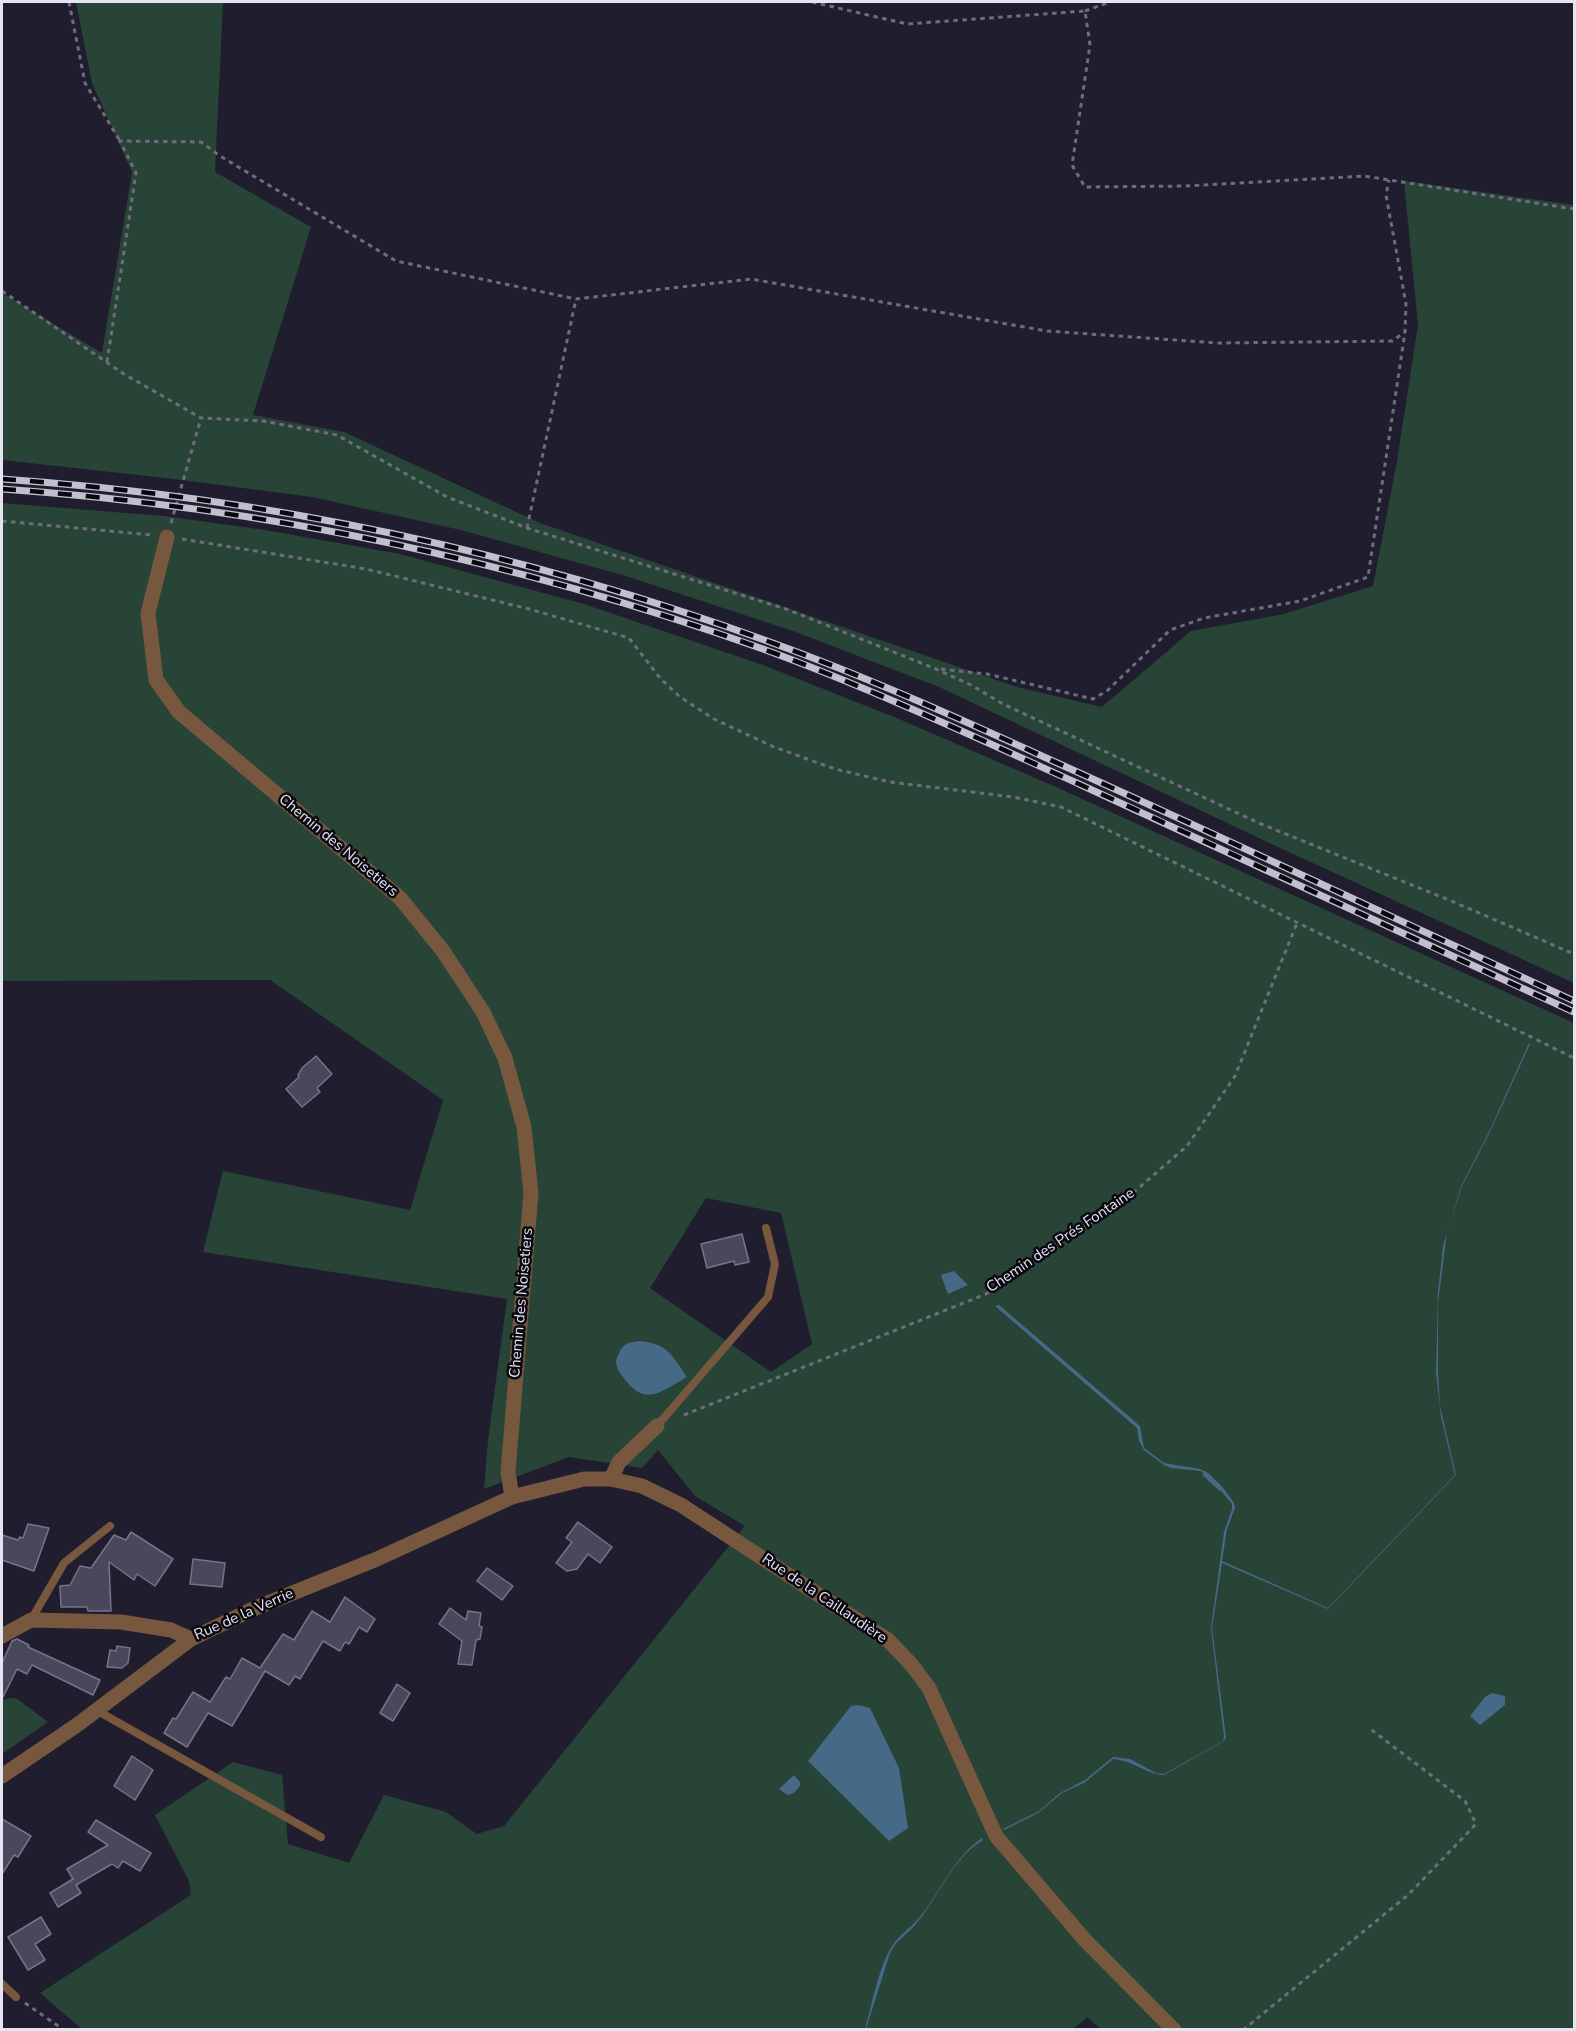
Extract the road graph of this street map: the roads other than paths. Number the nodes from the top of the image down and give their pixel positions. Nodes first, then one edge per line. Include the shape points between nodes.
1 (167, 537) road end
2 (766, 1228) dead end
3 (657, 1426) joint
4 (611, 1479) junction
5 (512, 1497) junction
6 (110, 1526) dead end
7 (31, 1620) junction
8 (2, 1636) edge
9 (191, 1639) junction
10 (96, 1710) junction
11 (2, 1776) edge
12 (321, 1837) dead end
13 (2, 1984) edge
14 (16, 1997) road end
15 (1174, 2030) edge

1 - 5 street, Chemin des Noisetiers via 148,614 156,680 179,712 400,898 443,951 483,1012 505,1058 524,1127 531,1193 508,1472
2 - 3 lane via 776,1264 768,1297
3 - 4 street via 619,1462
4 - 5 street, Rue de la Caillaudière via 584,1479
4 - 15 street, Rue de la Caillaudière via 642,1486 681,1505 888,1640 929,1688 996,1836 1084,1940
5 - 9 street, Rue de la Verrie
6 - 7 lane via 64,1563
7 - 8 street
7 - 9 street via 121,1622 171,1630
9 - 10 street, Rue de la Verrie
10 - 11 street, Rue de la Verrie
10 - 12 lane
13 - 14 lane

